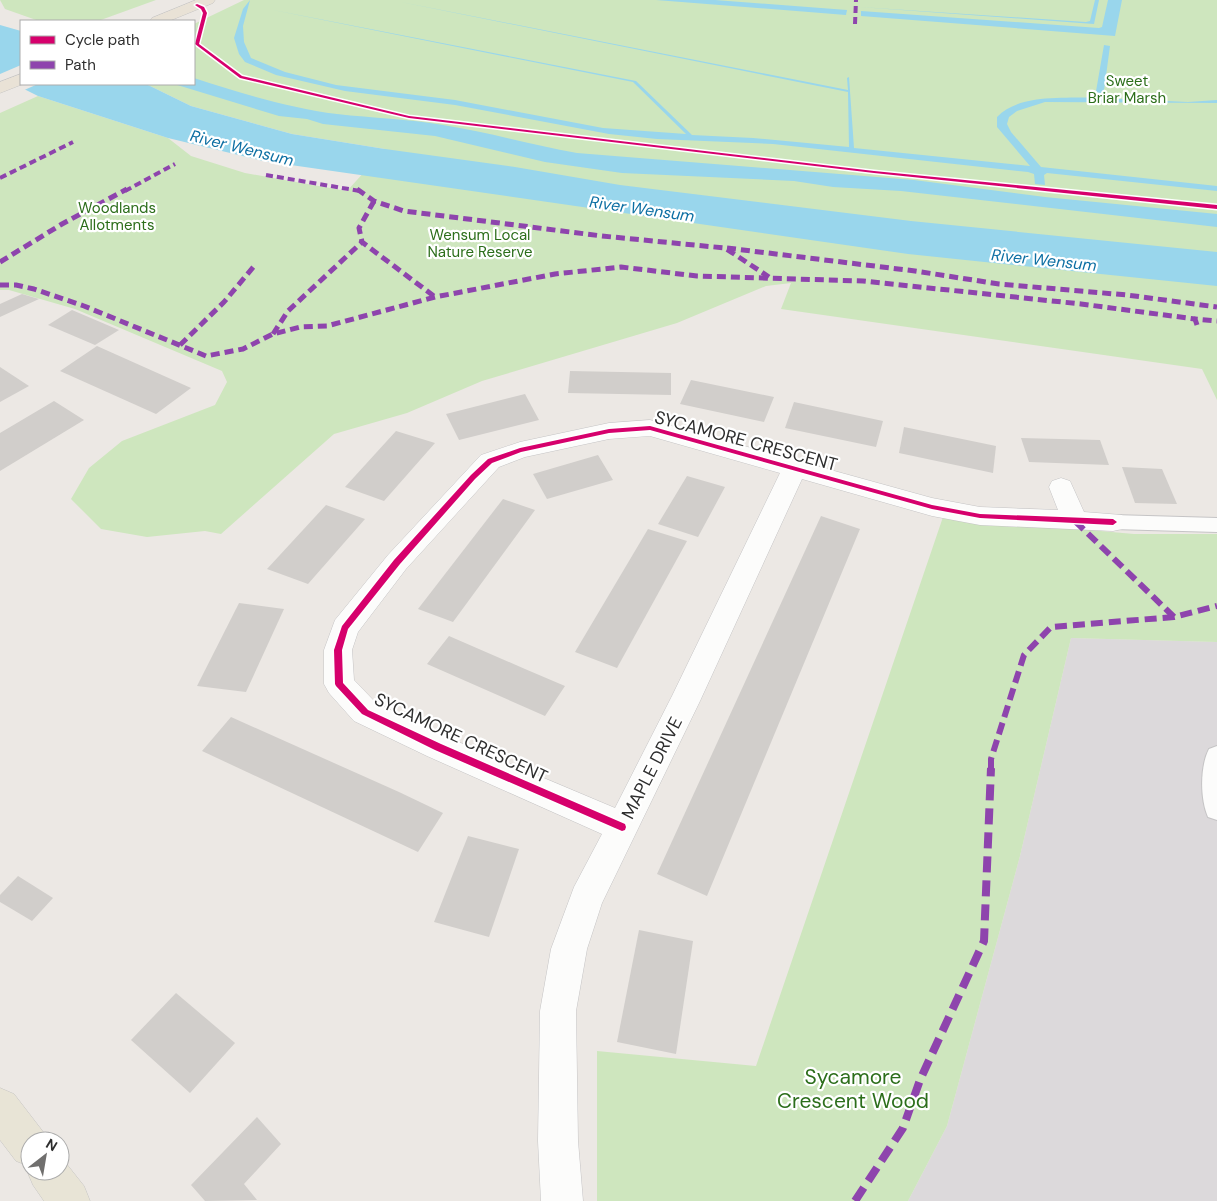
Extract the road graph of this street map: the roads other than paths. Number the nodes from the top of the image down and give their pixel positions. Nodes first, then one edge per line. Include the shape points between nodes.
1 (208, 0) edge
2 (159, 20) edge
3 (20, 79) edge
4 (0, 88) edge
5 (795, 468) junction
6 (1061, 487) dead end
7 (1075, 522) junction
8 (1113, 522) joint
9 (1217, 525) edge
10 (1217, 756) edge
11 (1217, 809) edge
12 (622, 828) junction
13 (0, 1108) edge
14 (20, 1134) edge
15 (54, 1181) edge
16 (68, 1201) edge
17 (562, 1201) edge

1 - 2 highway
3 - 4 highway
5 - 7 street, SYCAMORE CRESCENT via 932,507 980,516
5 - 12 street, MAPLE DRIVE
5 - 12 street, SYCAMORE CRESCENT via 650,428 609,431 520,450 490,461 473,477 397,562 345,628 338,650 339,684 365,712
6 - 7 street
7 - 8 street, SYCAMORE CRESCENT
8 - 9 lane, SYCAMORE CRESCENT
10 - 11 lane
12 - 17 street, MAPLE DRIVE via 586,899 569,949 558,1011 558,1141
13 - 14 main road
15 - 16 main road

